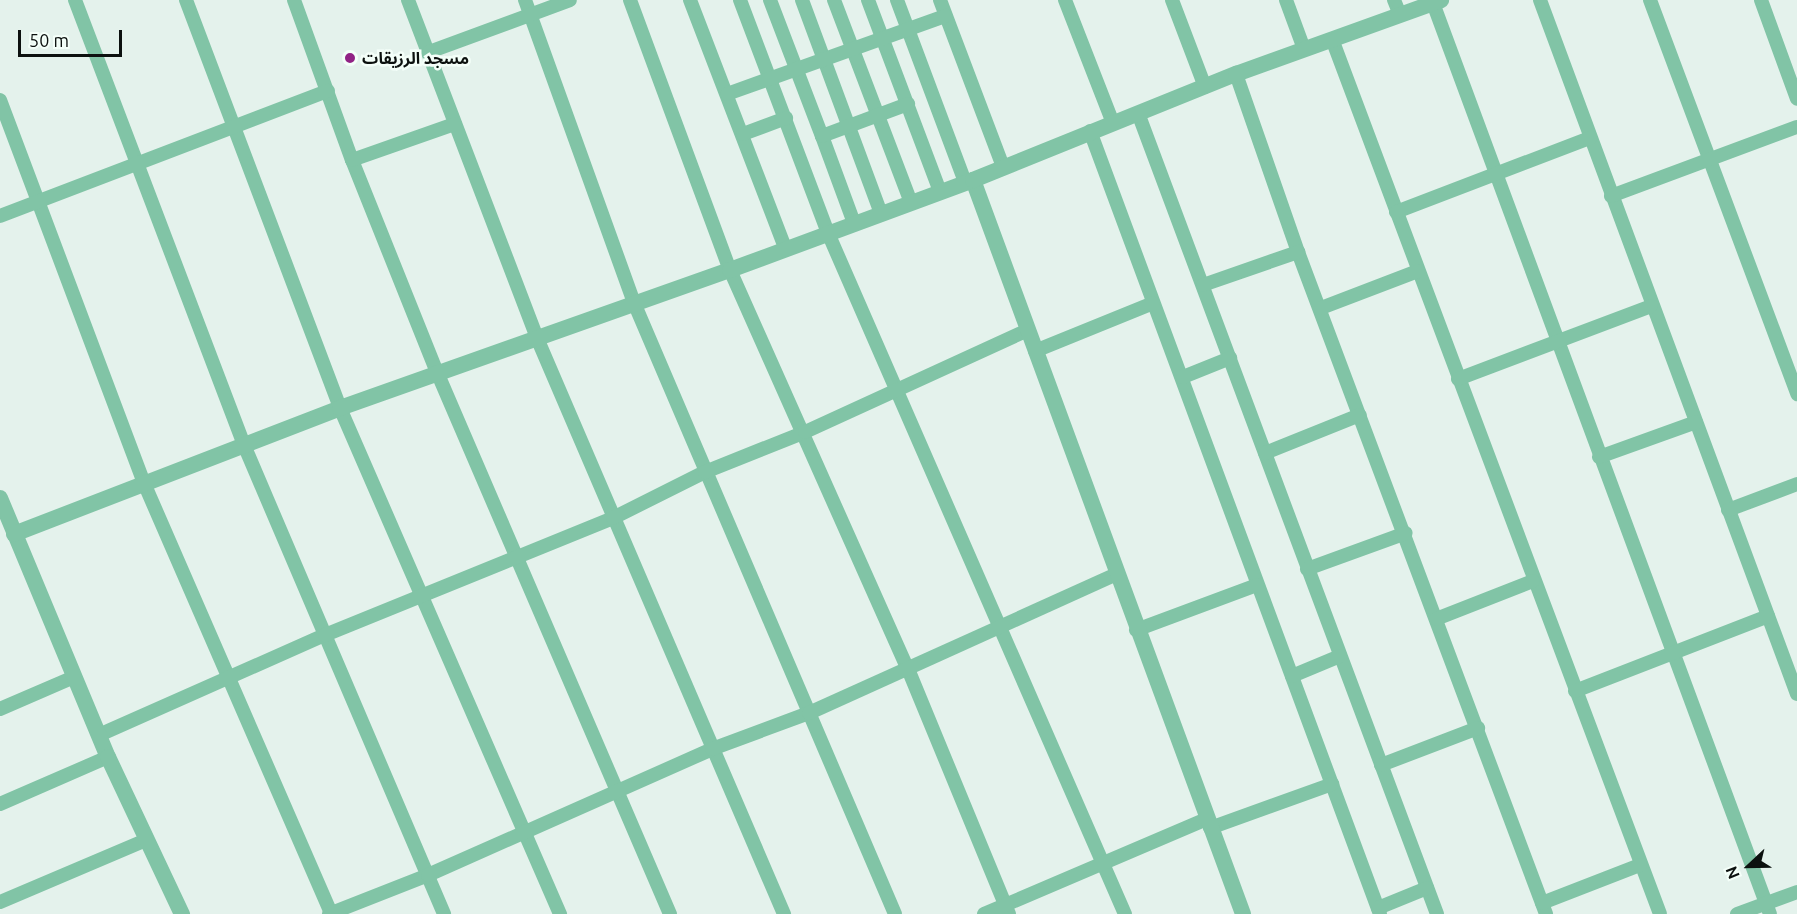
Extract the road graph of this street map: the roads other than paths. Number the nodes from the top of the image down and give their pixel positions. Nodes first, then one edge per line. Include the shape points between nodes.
1 (75, 0) edge
2 (186, 0) edge
3 (408, 0) edge
4 (525, 0) edge
5 (570, 0) edge
6 (630, 0) edge
7 (690, 0) edge
8 (741, 0) edge
9 (770, 0) edge
10 (802, 0) edge
11 (834, 0) edge
12 (868, 0) edge
13 (897, 0) edge
14 (940, 0) edge
15 (1065, 0) edge
16 (1172, 0) edge
17 (1286, 0) edge
18 (1540, 0) edge
19 (1650, 0) edge
20 (1761, 0) edge
21 (299, 2) edge
22 (1437, 2) edge
23 (1397, 8) edge
24 (531, 15) junction
25 (945, 16) junction
26 (908, 29) junction
27 (883, 38) junction
28 (1332, 39) junction
29 (852, 49) junction
30 (1304, 49) junction
31 (429, 52) junction
32 (824, 59) junction
33 (1791, 64) edge
34 (798, 69) junction
35 (1236, 74) junction
36 (771, 78) junction
37 (1205, 87) junction
38 (328, 91) junction
39 (728, 94) junction
40 (1797, 99) edge
41 (0, 100) edge
42 (908, 104) junction
43 (1138, 113) junction
44 (877, 116) junction
45 (786, 118) junction
46 (1113, 123) junction
47 (455, 124) junction
48 (231, 126) junction
49 (848, 127) junction
50 (1797, 127) edge
51 (1090, 131) junction
52 (743, 134) junction
53 (822, 136) junction
54 (1590, 138) junction
55 (1708, 159) junction
56 (352, 160) junction
57 (136, 163) junction
58 (1003, 167) junction
59 (1494, 176) junction
60 (969, 181) junction
61 (940, 192) junction
62 (1611, 196) junction
63 (37, 202) junction
64 (911, 203) junction
65 (1396, 212) junction
66 (881, 213) junction
67 (0, 216) edge
68 (854, 223) junction
69 (828, 233) junction
70 (785, 247) junction
71 (1298, 252) junction
72 (730, 270) junction
73 (1418, 271) junction
74 (1203, 285) junction
75 (1154, 303) junction
76 (634, 305) junction
77 (1651, 306) junction
78 (1321, 308) junction
79 (1026, 331) junction
80 (537, 338) junction
81 (1556, 343) junction
82 (1035, 351) junction
83 (1230, 358) junction
84 (438, 372) junction
85 (1183, 377) junction
86 (1458, 379) junction
87 (898, 391) junction
88 (1797, 394) edge
89 (340, 408) junction
90 (1360, 415) junction
91 (1696, 422) junction
92 (804, 432) junction
93 (244, 445) junction
94 (1265, 453) junction
95 (1599, 457) junction
96 (705, 472) junction
97 (144, 483) junction
98 (1797, 484) edge
99 (0, 498) edge
100 (1728, 510) junction
101 (613, 518) junction
102 (1406, 533) junction
103 (14, 534) junction
104 (517, 558) junction
105 (1307, 569) junction
106 (1115, 575) junction
107 (1533, 581) junction
108 (1257, 585) junction
109 (422, 596) junction
110 (1768, 616) junction
111 (1436, 619) junction
112 (1000, 628) junction
113 (1136, 630) junction
114 (325, 635) junction
115 (1672, 655) junction
116 (1340, 656) junction
117 (909, 669) junction
118 (228, 676) junction
119 (1292, 676) junction
120 (74, 677) junction
121 (1575, 691) junction
122 (1797, 694) edge
123 (0, 709) edge
124 (810, 713) junction
125 (1478, 728) junction
126 (99, 735) junction
127 (712, 749) junction
128 (108, 757) junction
129 (1381, 765) junction
130 (1332, 784) junction
131 (617, 789) junction
132 (0, 804) edge
133 (1209, 824) junction
134 (525, 832) junction
135 (146, 840) junction
136 (1104, 863) junction
137 (1640, 865) junction
138 (428, 875) junction
139 (1427, 888) junction
140 (1797, 892) edge
141 (0, 902) edge
142 (1544, 908) edge
143 (1768, 909) edge
144 (1007, 910) edge
145 (1379, 911) edge
146 (182, 914) edge
147 (330, 914) edge
148 (444, 914) edge
149 (560, 914) edge
150 (670, 914) edge
151 (783, 914) edge
152 (895, 914) edge
153 (984, 914) edge
154 (1125, 914) edge
155 (1243, 914) edge
156 (1437, 914) edge
157 (1660, 914) edge
158 (1737, 914) edge

1 - 57 street
2 - 48 street
3 - 31 street
4 - 24 street
5 - 24 street
6 - 72 street
7 - 39 street
8 - 36 street
9 - 34 street
10 - 32 street
11 - 29 street
12 - 27 street
13 - 26 street
14 - 25 street
15 - 46 street
16 - 37 street
17 - 30 street
18 - 54 street
19 - 55 street
20 - 33 street
21 - 38 street
22 - 23 street
22 - 59 street
23 - 28 street
24 - 31 street
24 - 76 street
25 - 26 street
25 - 58 street
26 - 27 street
26 - 60 street
27 - 29 street
27 - 42 street
28 - 30 street
28 - 65 street
29 - 32 street
29 - 44 street
30 - 35 street
31 - 47 street
32 - 34 street
32 - 49 street
33 - 40 street
34 - 36 street
34 - 53 street
35 - 37 street
35 - 71 street
36 - 39 street
36 - 45 street
37 - 43 street
38 - 48 street
38 - 56 street
39 - 52 street
41 - 63 street
42 - 44 street
42 - 61 street
43 - 46 street
43 - 74 street
44 - 49 street
44 - 64 street
45 - 52 street
45 - 69 street
46 - 51 street
47 - 56 street
47 - 80 street
48 - 57 street
48 - 89 street
49 - 53 street
49 - 66 street
50 - 55 street
51 - 58 street
51 - 75 street
52 - 70 street
53 - 68 street
54 - 59 street
54 - 62 street
55 - 62 street
55 - 88 street
56 - 84 street
57 - 63 street
57 - 93 street
58 - 60 street
59 - 65 street
59 - 81 street
60 - 61 street
60 - 79 street
61 - 64 street
62 - 77 street
63 - 67 street
63 - 97 street
64 - 66 street
65 - 73 street
66 - 68 street
68 - 69 street
69 - 70 street
69 - 87 street
70 - 72 street
71 - 74 street
71 - 78 street
72 - 76 street
72 - 92 street
73 - 78 street
73 - 86 street
74 - 83 street
75 - 82 street
75 - 85 street
76 - 80 street
76 - 96 street
77 - 81 street
77 - 91 street
78 - 90 street
79 - 82 street
79 - 87 street
80 - 84 street
80 - 101 street
81 - 86 street
81 - 95 street
82 - 106 street
83 - 85 street
83 - 94 street
84 - 89 street
84 - 104 street
85 - 108 street
86 - 107 street
87 - 92 street
87 - 112 street
89 - 93 street
89 - 109 street
90 - 94 street
90 - 102 street
91 - 95 street
91 - 100 street
92 - 96 street
92 - 117 street
93 - 97 street
93 - 114 street
94 - 105 street
95 - 115 street
96 - 101 street
96 - 124 street
97 - 103 street
97 - 118 street
98 - 100 street
99 - 103 street
100 - 110 street
101 - 104 street
101 - 127 street
102 - 105 street
102 - 111 street
103 - 120 street
104 - 109 street
104 - 131 street
105 - 116 street
106 - 112 street
106 - 113 street
107 - 111 street
107 - 121 street
108 - 113 street
108 - 119 street
109 - 114 street
109 - 134 street
110 - 115 street
110 - 122 street
111 - 125 street
112 - 117 street
112 - 136 street
113 - 133 street
114 - 118 street
114 - 138 street
115 - 121 street
115 - 143 street
116 - 119 street
116 - 129 street
117 - 124 street
117 - 144 street
118 - 126 street
118 - 147 street
119 - 130 street
120 - 123 street
120 - 126 street
121 - 137 street
124 - 127 street
124 - 152 street
125 - 129 street
125 - 142 street
126 - 128 street
127 - 131 street
127 - 151 street
128 - 132 street
128 - 135 street
129 - 139 street
130 - 133 street
130 - 145 street
131 - 134 street
131 - 150 street
133 - 136 street
133 - 155 street
134 - 138 street
134 - 149 street
135 - 141 street
135 - 146 street
136 - 144 street
136 - 154 street
137 - 142 street
137 - 157 street
138 - 147 street
138 - 148 street
139 - 145 street
139 - 156 street
140 - 143 street
143 - 158 street
144 - 153 street

